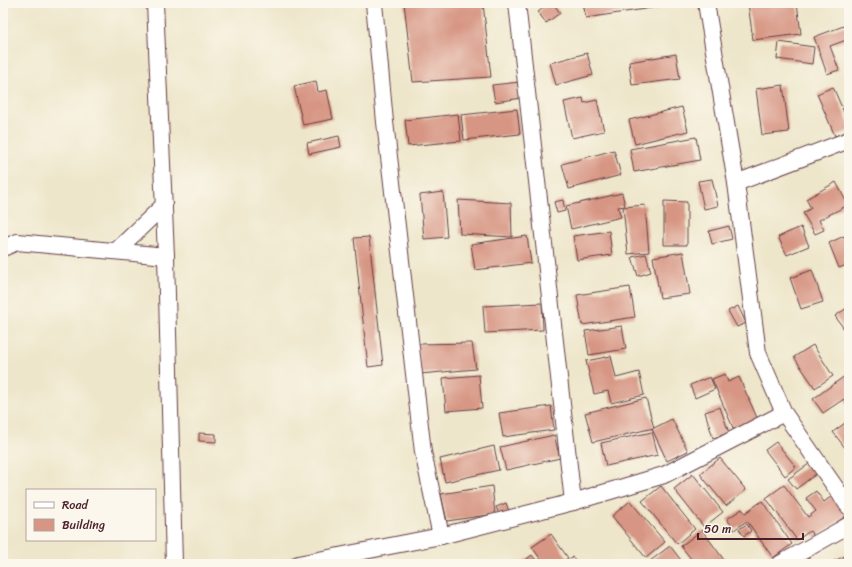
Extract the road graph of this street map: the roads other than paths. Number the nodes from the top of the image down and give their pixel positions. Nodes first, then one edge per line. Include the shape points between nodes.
1 (155, 3) edge
2 (374, 3) edge
3 (517, 3) edge
4 (706, 3) edge
5 (846, 146) edge
6 (736, 183) junction
7 (164, 205) junction
8 (3, 248) edge
9 (116, 251) junction
10 (166, 256) junction
11 (784, 413) junction
12 (573, 502) junction
13 (849, 507) edge
14 (849, 526) edge
15 (441, 536) junction
16 (174, 564) edge
17 (298, 564) edge
18 (780, 564) edge

1 - 7 street
2 - 15 street via 423,452
3 - 12 street
4 - 6 street
5 - 6 street
6 - 11 street via 758,353
7 - 9 street
7 - 10 street
8 - 9 street via 17,242
9 - 10 street
10 - 16 street
11 - 12 street via 664,475
11 - 13 street
12 - 15 street
14 - 18 street
15 - 17 street

